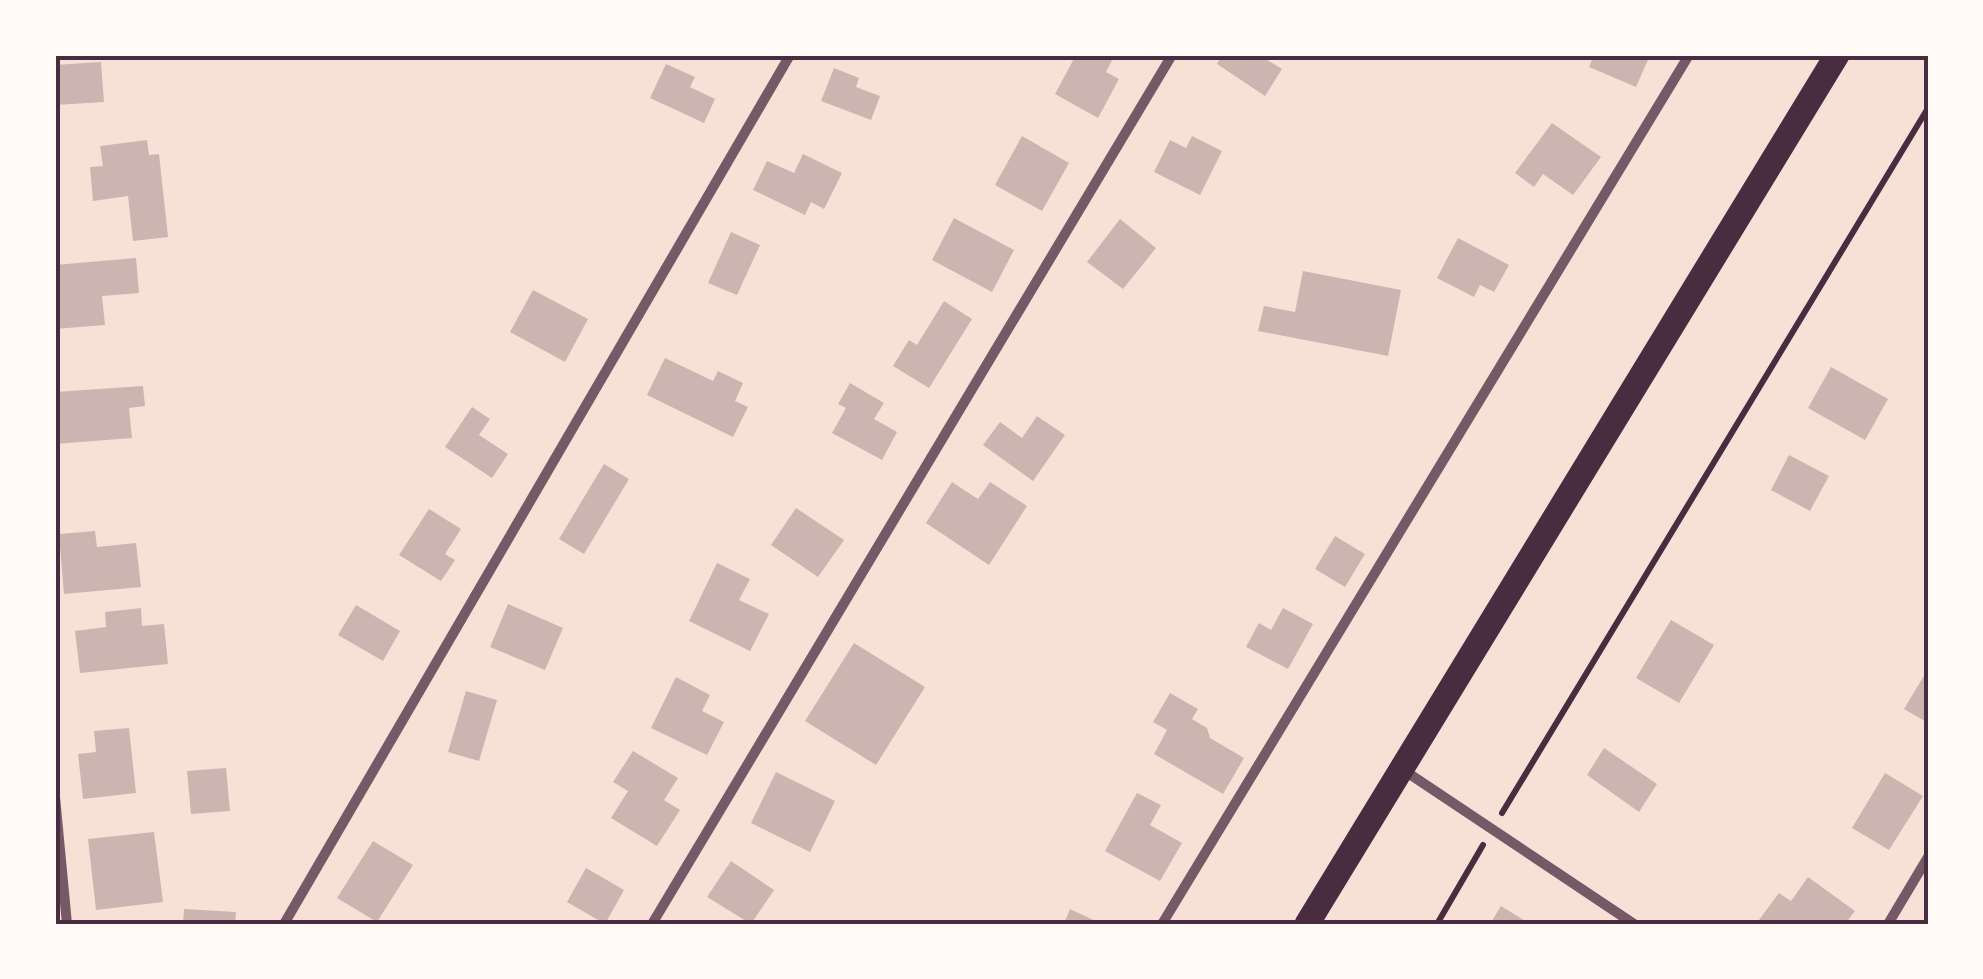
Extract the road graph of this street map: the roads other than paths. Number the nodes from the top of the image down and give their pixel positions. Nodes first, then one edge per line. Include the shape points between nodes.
1 (790, 55) edge
2 (1172, 55) edge
3 (1689, 55) edge
4 (1836, 55) edge
5 (1402, 769) junction
6 (55, 797) edge
7 (1928, 857) edge
8 (67, 924) edge
9 (284, 924) edge
10 (652, 924) edge
11 (1162, 924) edge
12 (1307, 924) edge
13 (1634, 924) edge
14 (1888, 924) edge

1 - 9 street
2 - 10 street
3 - 11 street
4 - 5 main road
5 - 12 main road
5 - 13 street
6 - 8 street
7 - 14 street

